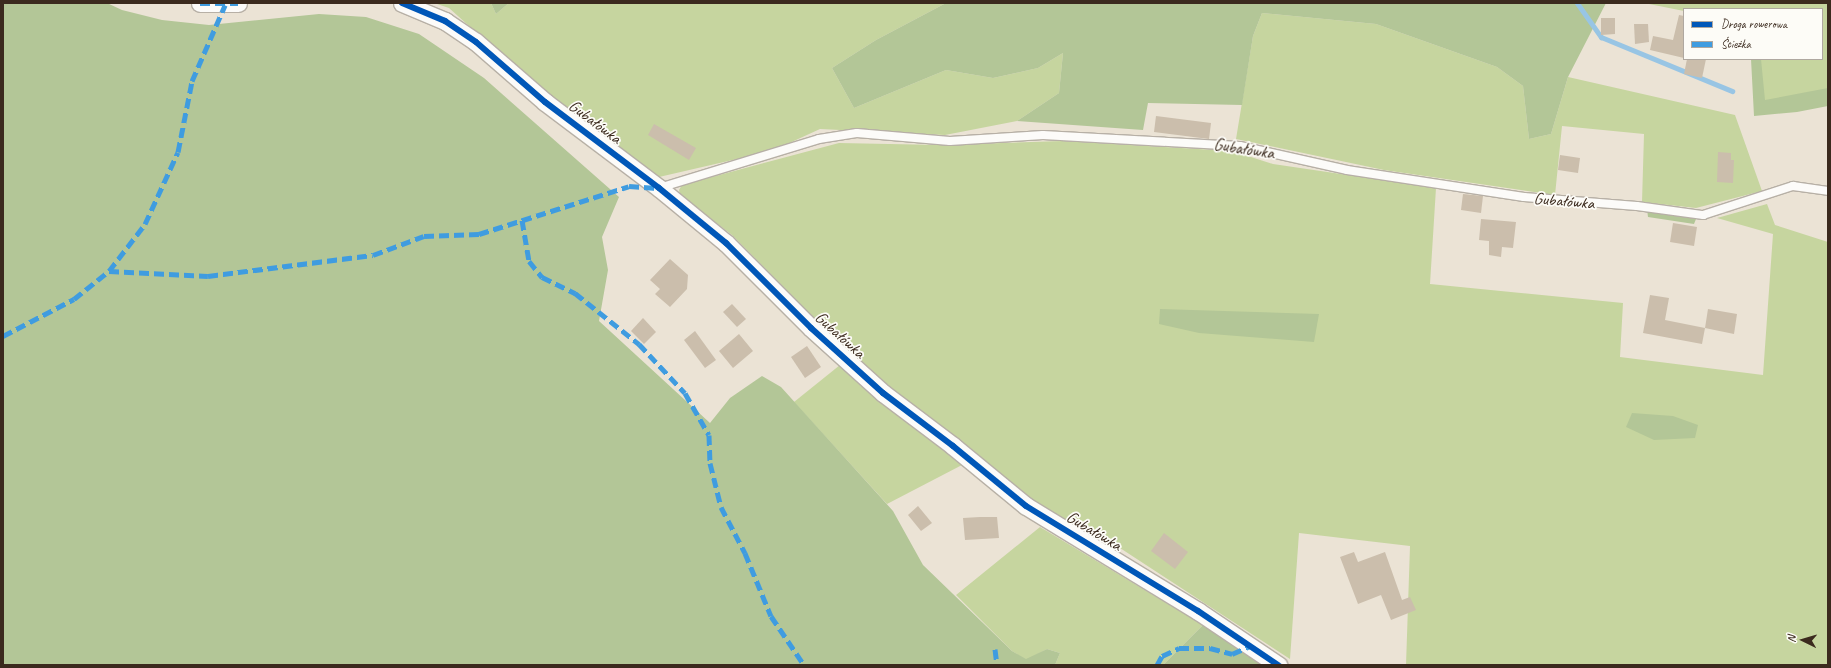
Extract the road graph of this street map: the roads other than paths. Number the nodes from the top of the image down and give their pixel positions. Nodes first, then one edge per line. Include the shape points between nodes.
1 (200, 3) edge
2 (238, 3) edge
3 (402, 3) edge
4 (659, 188) junction
5 (1828, 191) edge
6 (1278, 665) edge

1 - 2 street
3 - 4 street, Gubałówka via 446,21 476,42 545,102
4 - 5 lane, Gubałówka via 819,139 857,133 950,141 1043,135 1176,140 1240,146 1347,170 1524,197 1637,206 1703,215 1793,186
4 - 6 street, Gubałówka via 726,243 811,328 883,393 954,446 1026,506 1198,610

